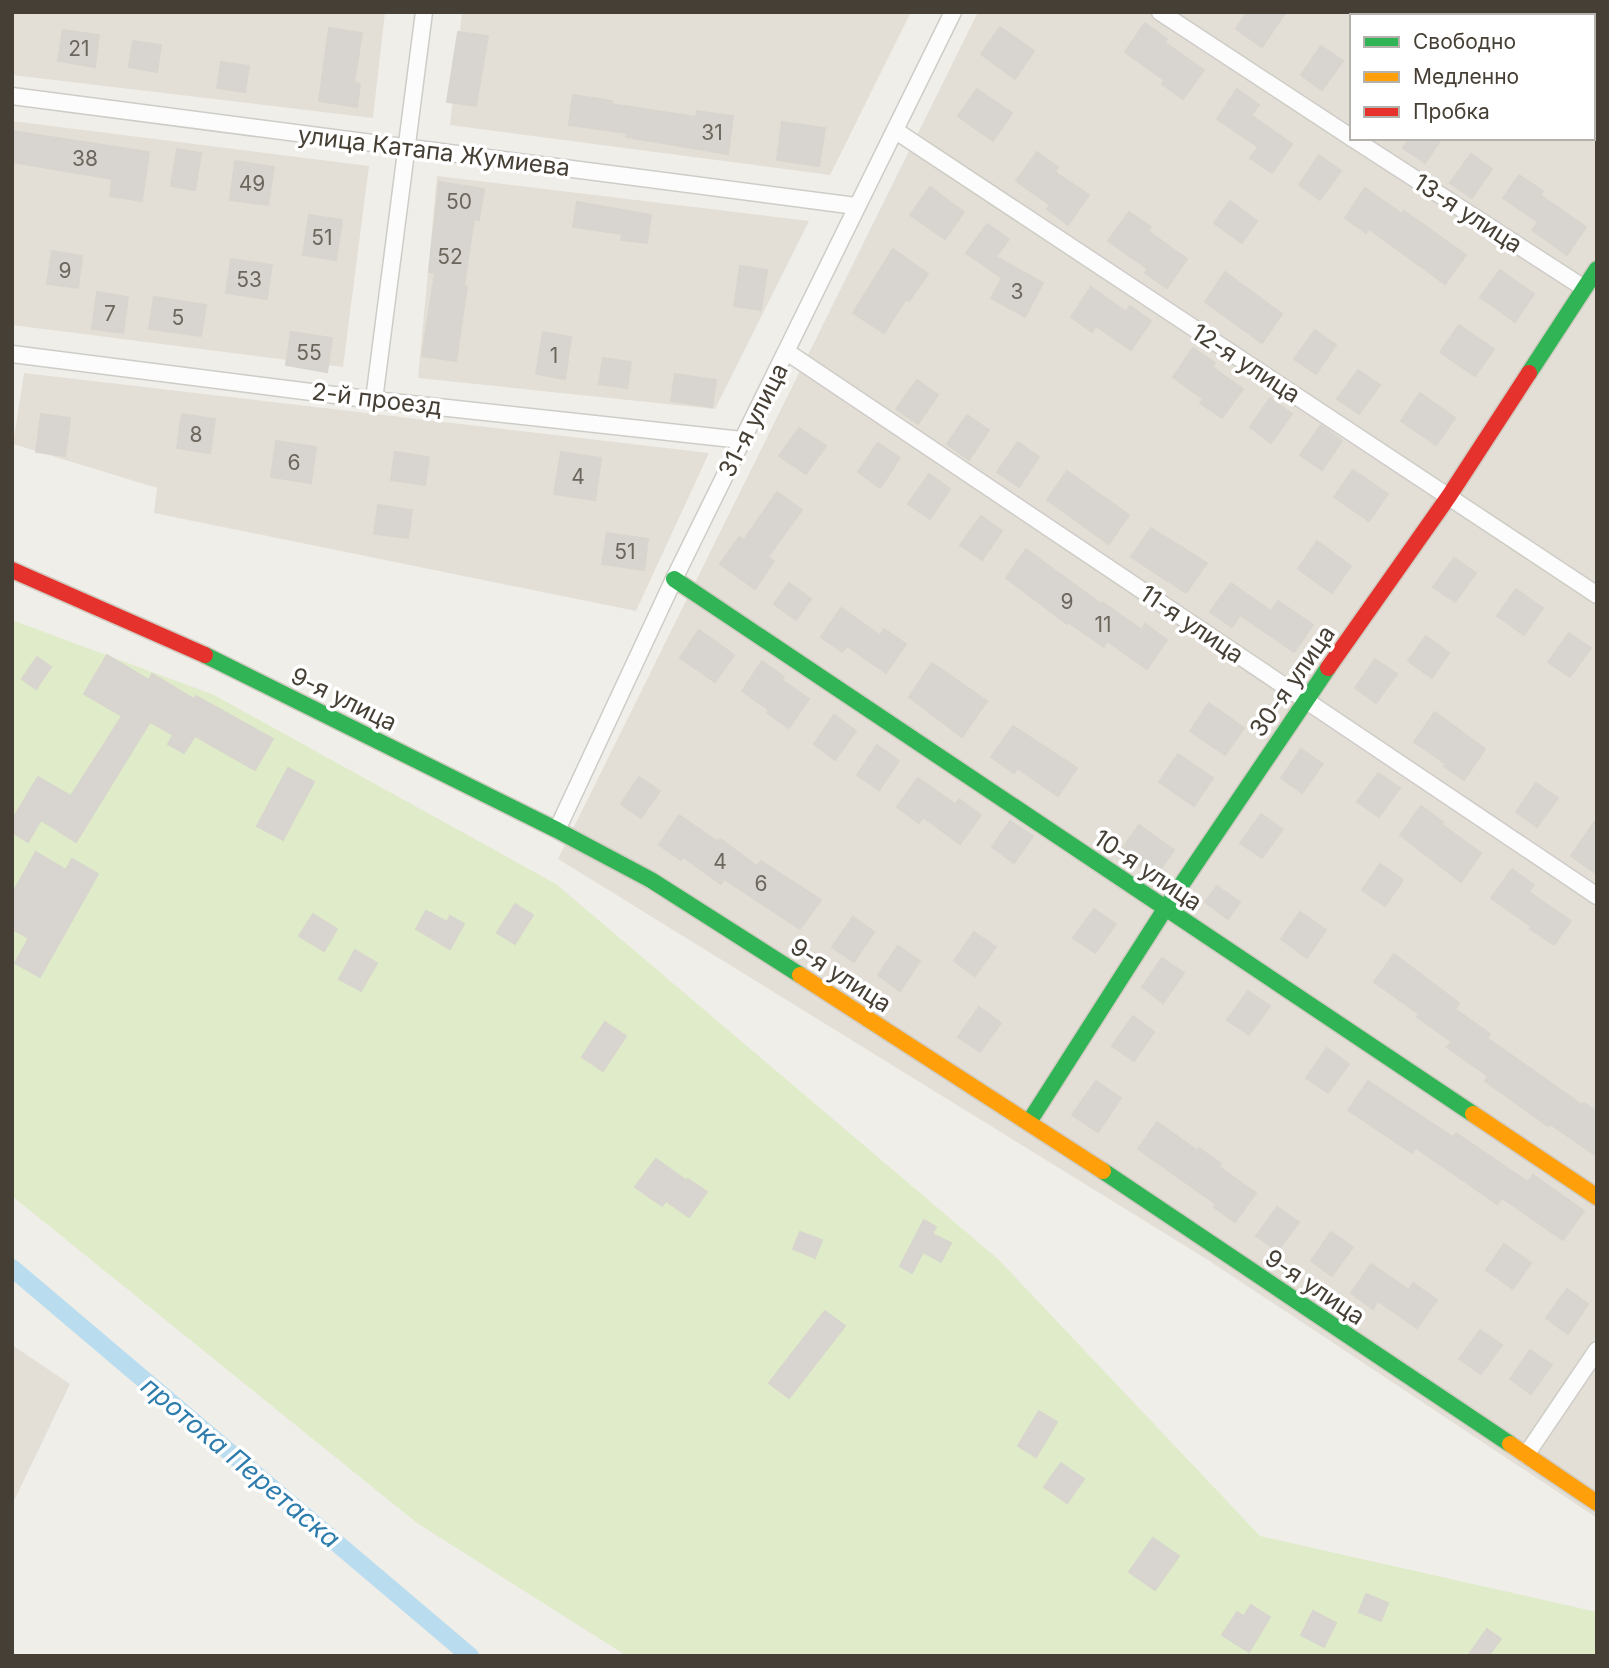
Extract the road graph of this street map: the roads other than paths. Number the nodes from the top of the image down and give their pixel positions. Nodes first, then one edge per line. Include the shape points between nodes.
1 (424, 12) edge
2 (953, 12) edge
3 (1160, 12) edge
4 (12, 96) edge
5 (896, 131) junction
6 (1350, 137) edge
7 (1355, 140) edge
8 (408, 147) junction
9 (856, 206) junction
10 (1597, 269) edge
11 (1584, 288) junction
12 (787, 352) junction
13 (12, 354) edge
14 (374, 400) junction
15 (742, 440) junction
16 (1448, 496) junction
17 (12, 570) edge
18 (674, 579) junction
19 (1597, 595) edge
20 (1305, 701) junction
21 (557, 830) junction
22 (1597, 896) edge
23 (1165, 909) junction
24 (1030, 1122) junction
25 (1597, 1197) edge
26 (1597, 1350) edge
27 (1526, 1455) junction
28 (1597, 1503) edge

1 - 8 street
2 - 5 street, 31-я улица
3 - 6 street, 13-я улица
4 - 8 street, улица Катапа Жумиева
5 - 9 street, 31-я улица
5 - 16 street, 12-я улица
7 - 11 street, 13-я улица
8 - 9 street, улица Катапа Жумиева
8 - 14 street
9 - 12 street, 31-я улица
10 - 11 street, 30-я улица
11 - 16 street, 30-я улица
12 - 15 street, 31-я улица
12 - 20 street, 11-я улица
13 - 14 street, 2-й проезд
14 - 15 street, 2-й проезд
15 - 18 street, 31-я улица
16 - 19 street, 12-я улица
16 - 20 street, 30-я улица
17 - 21 street, 9-я улица via 202,654
18 - 21 street, 31-я улица
18 - 23 street, 10-я улица
20 - 22 street, 11-я улица
20 - 23 street, 30-я улица
21 - 24 street, 9-я улица via 651,880
23 - 24 street, 30-я улица
23 - 25 street, 10-я улица
24 - 27 street, 9-я улица
26 - 27 street
27 - 28 street, 9-я улица

